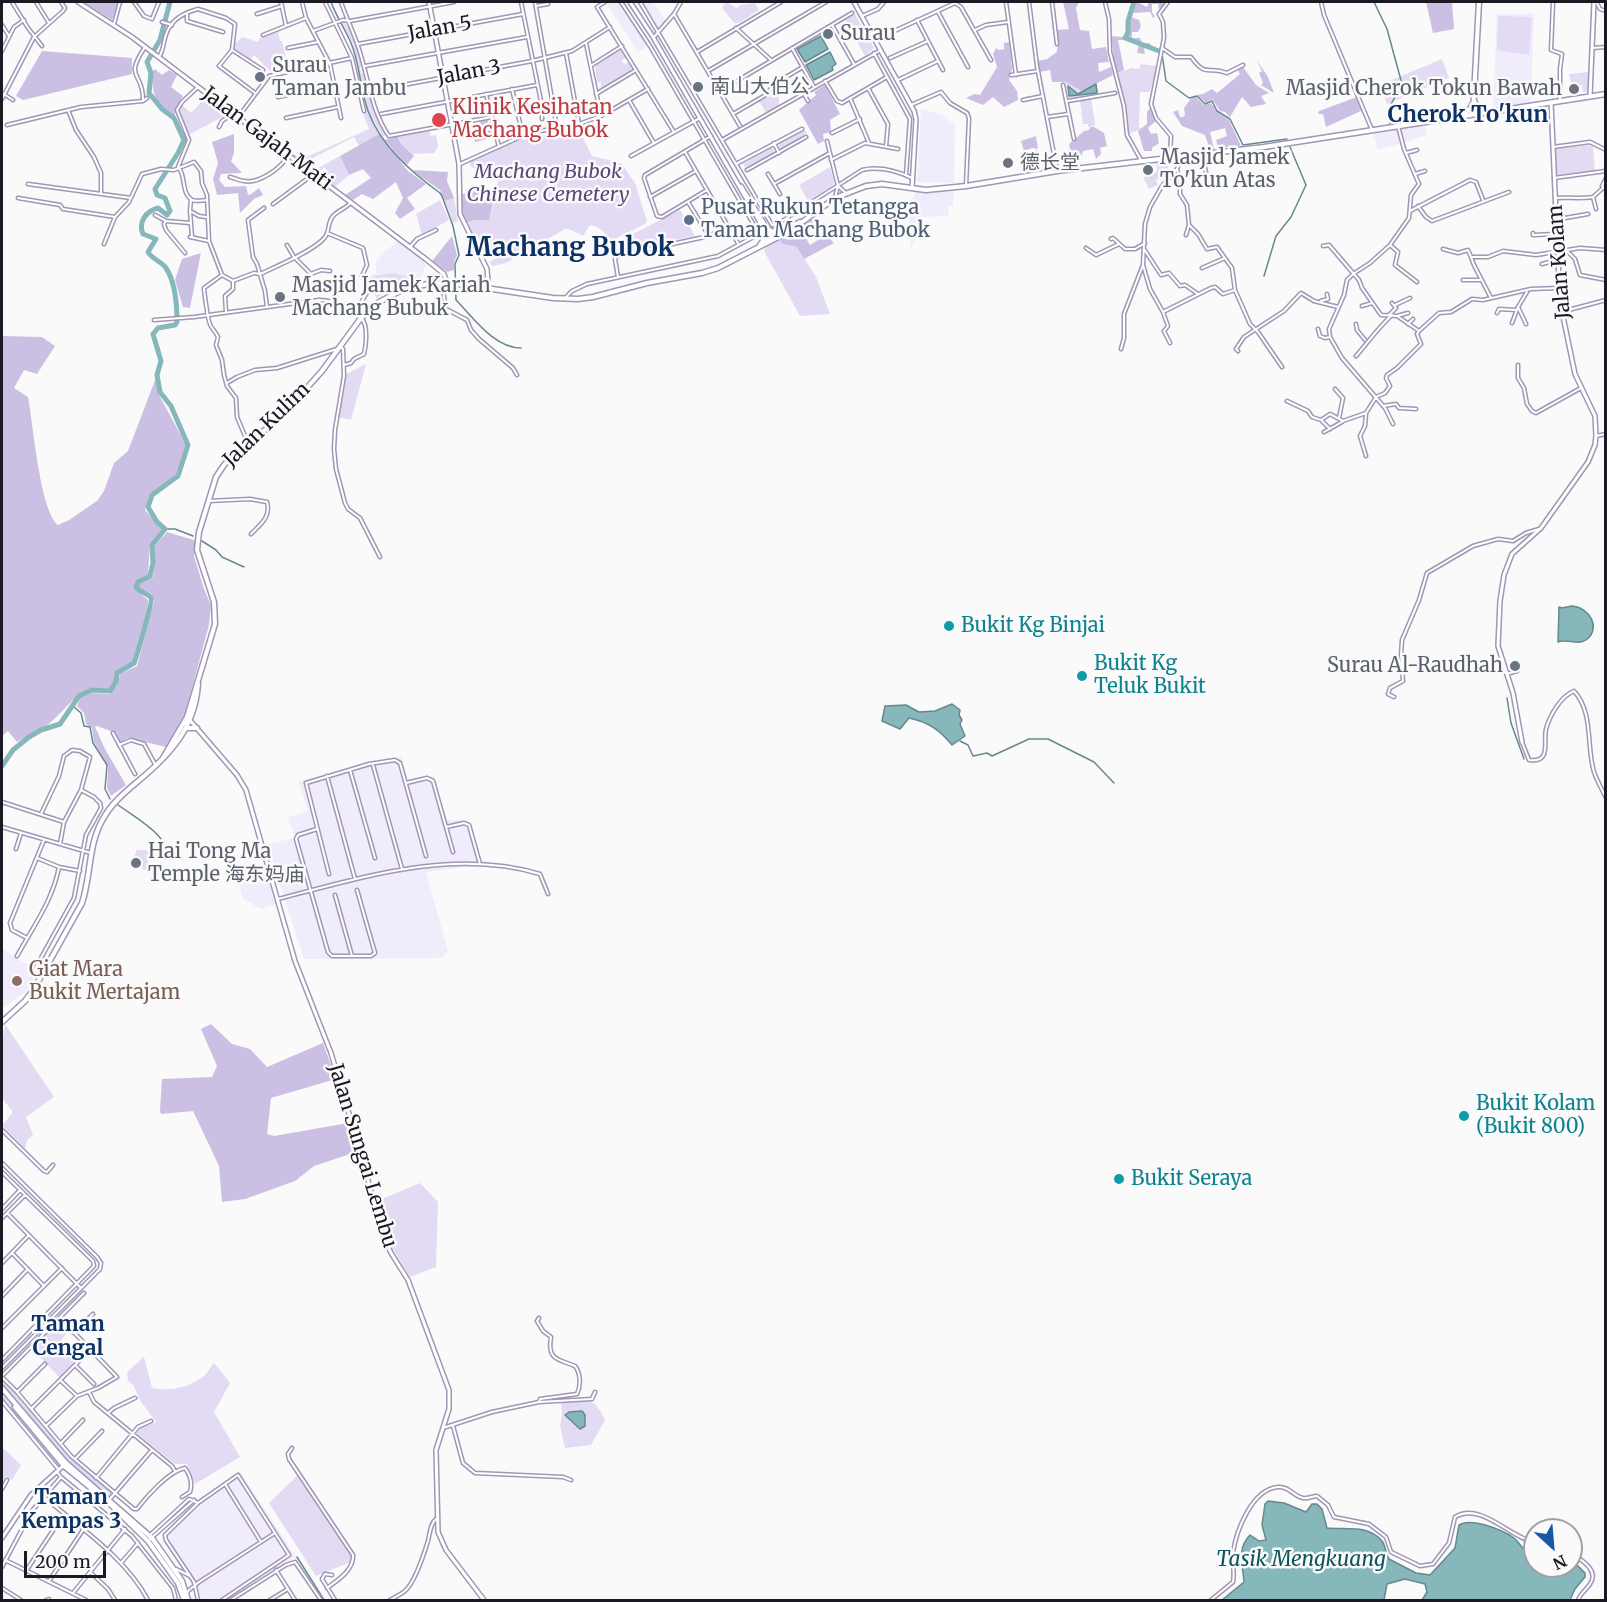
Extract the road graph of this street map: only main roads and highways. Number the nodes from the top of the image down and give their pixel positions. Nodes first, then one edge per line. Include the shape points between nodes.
1 (78, 2) edge
2 (630, 2) edge
3 (854, 2) edge
4 (1479, 2) edge
5 (1596, 2) edge
6 (430, 4) edge
7 (1605, 94) edge
8 (1590, 96) junction
9 (1474, 101) junction
10 (1551, 102) junction
11 (1488, 112) junction
12 (1473, 114) junction
13 (1461, 116) junction
14 (912, 188) junction
15 (742, 189) junction
16 (803, 221) junction
17 (768, 228) junction
18 (780, 232) junction
19 (771, 239) junction
20 (762, 243) junction
21 (444, 283) junction
22 (486, 289) junction
23 (188, 718) junction
24 (186, 728) junction
25 (197, 728) junction
26 (1522, 742) road end
27 (164, 758) junction
28 (2, 1022) edge
29 (2, 1390) edge
30 (65, 1464) junction
31 (2, 1538) edge
32 (149, 1538) junction
33 (186, 1599) edge
34 (484, 1600) edge

1 - 21 main road, Jalan Gajah Mati via 114,24 443,272 447,277
2 - 15 main road
3 - 14 main road via 916,119
4 - 9 main road
5 - 8 main road
6 - 22 main road via 459,164 460,214 487,269
7 - 8 main road, Jalan Kulim
8 - 10 main road, Jalan Kulim
9 - 11 main road
9 - 12 main road
9 - 13 main road
10 - 11 main road, Jalan Kulim
10 - 26 main road, Jalan Kolam via 1561,312 1575,374 1594,416 1596,436 1588,462 1541,528 1512,554 1504,575 1498,646 1513,693
11 - 12 main road, Jalan Kulim
12 - 13 main road, Jalan Kulim
13 - 14 main road, Jalan Kulim via 966,186
14 - 16 main road, Jalan Kulim via 882,184 846,192
15 - 17 main road
15 - 17 main road via 758,219
16 - 18 main road, Jalan Kulim
16 - 19 main road, Jalan Kulim
17 - 18 main road
17 - 19 main road
17 - 20 main road
18 - 19 main road, Jalan Kulim
19 - 20 main road, Jalan Kulim
20 - 22 main road, Jalan Kulim via 702,273 593,297 564,299
21 - 22 main road, Jalan Kulim
21 - 23 main road, Jalan Kulim via 404,289 379,302 361,318 322,371 279,419 224,465 216,477 197,550 216,615
23 - 24 main road, Jalan Kulim
23 - 25 main road, Jalan Sungai Lembu
23 - 27 main road, Jalan Kulim
24 - 25 main road
24 - 27 main road, Jalan Kulim
25 - 34 main road, Jalan Sungai Lembu via 244,786 298,968 331,1053 381,1232 408,1280 449,1390 449,1409 435,1458 438,1532 446,1550
27 - 28 main road, Jalan Kulim via 101,820 82,903 34,989
29 - 30 main road
30 - 31 main road via 27,1500
30 - 32 main road
32 - 33 main road
32 - 33 main road via 182,1581

